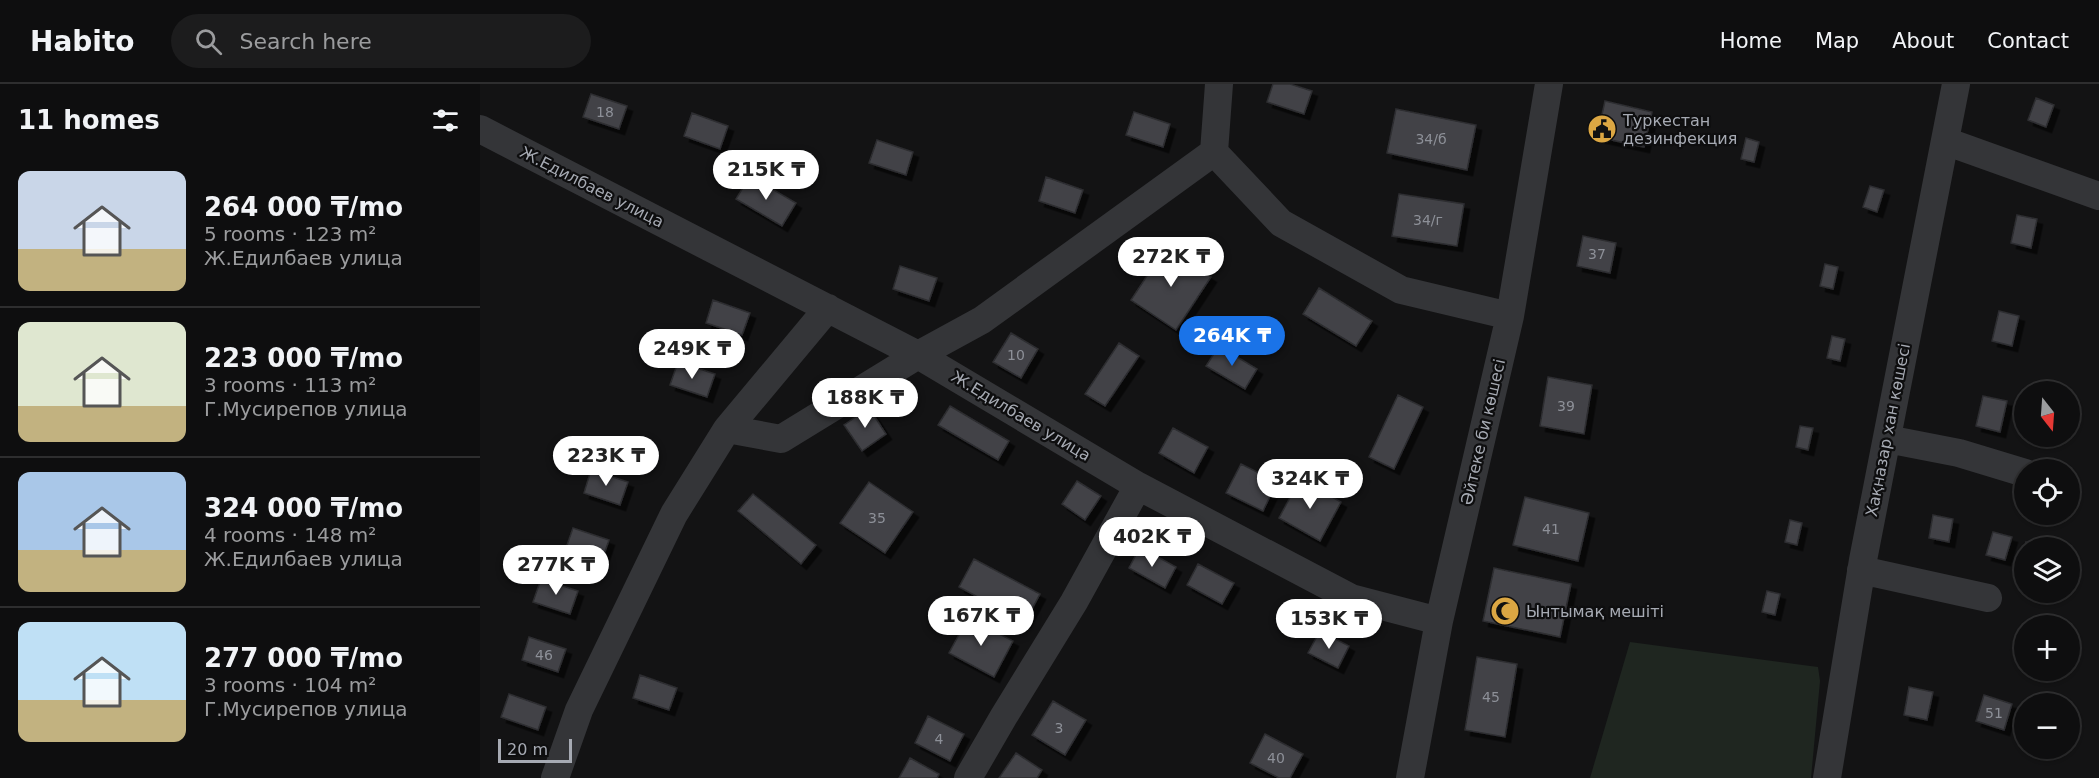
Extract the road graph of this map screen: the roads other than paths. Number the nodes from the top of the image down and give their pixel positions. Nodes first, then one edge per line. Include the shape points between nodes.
1 (1219, 84) edge
2 (1549, 84) edge
3 (1956, 84) edge
4 (480, 129) edge
5 (1945, 141) junction
6 (1214, 152) junction
7 (2099, 196) edge
8 (828, 308) junction
9 (1510, 316) junction
10 (918, 355) junction
11 (727, 429) junction
12 (1887, 439) junction
13 (2014, 470) edge
14 (1138, 486) junction
15 (1861, 570) junction
16 (1988, 598) dead end
17 (1439, 621) junction
18 (555, 778) edge
19 (968, 778) edge
20 (1410, 778) edge
21 (1827, 778) edge

1 - 6 street
2 - 9 street, Әйтеке би көшесі
3 - 5 street, Хақназар хан көшесі
4 - 8 street, Ж.Едилбаев улица
5 - 7 street
5 - 12 street, Хақназар хан көшесі
6 - 9 street via 1281,224 1401,290
6 - 10 street via 982,320
8 - 10 street, Ж.Едилбаев улица
8 - 11 street
9 - 17 street, Әйтеке би көшесі
10 - 11 street via 781,439
10 - 14 street, Ж.Едилбаев улица
11 - 18 street via 674,514 579,710
12 - 13 street via 1959,453
12 - 15 street, Хақназар хан көшесі
14 - 17 street, Ж.Едилбаев улица via 1351,598
14 - 19 street via 1074,602
15 - 16 street
15 - 21 street, Хақназар хан көшесі
17 - 20 street, Әйтеке би көшесі

